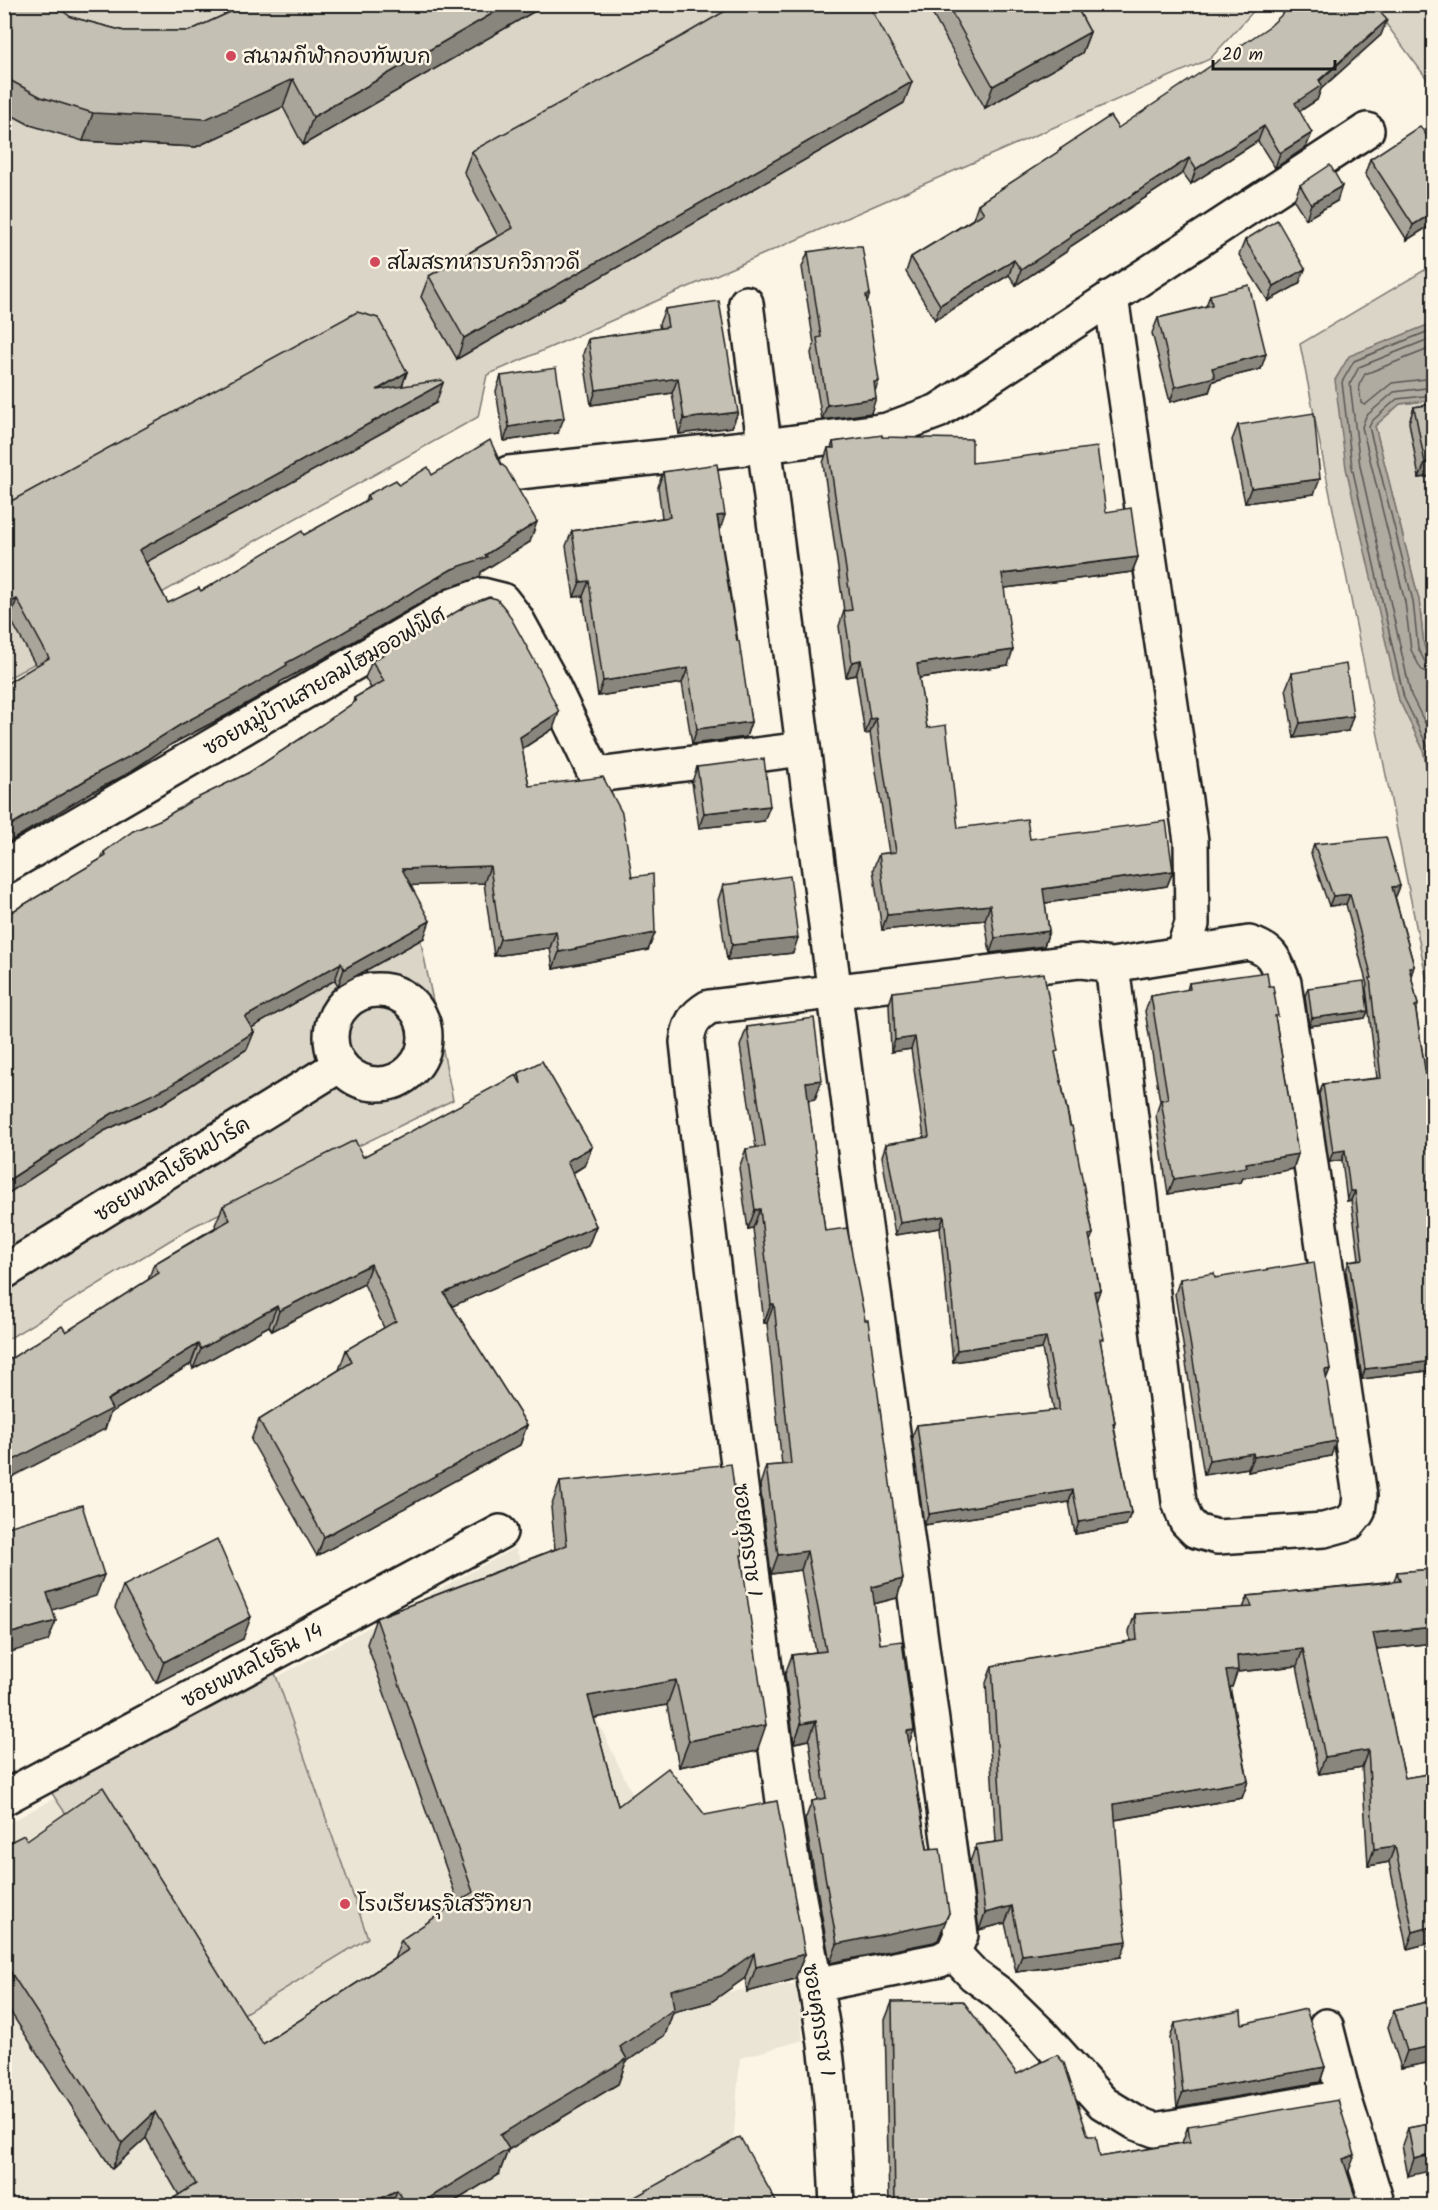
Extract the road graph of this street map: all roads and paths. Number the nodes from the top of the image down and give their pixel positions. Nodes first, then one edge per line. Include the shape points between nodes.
1 (1367, 130) dead end
2 (1111, 297) junction
3 (746, 303) dead end
4 (764, 446) junction
5 (509, 473) edge
6 (803, 749) junction
7 (4, 867) edge
8 (1182, 953) junction
9 (1112, 965) junction
10 (834, 990) junction
11 (340, 1065) dead end
12 (4, 1272) edge
13 (500, 1532) dead end
14 (4, 1798) edge
15 (953, 1953) junction
16 (815, 1985) junction
17 (1326, 2026) dead end
18 (1344, 2097) junction
19 (837, 2205) edge
20 (1378, 2205) edge

1 - 2 street
2 - 4 street via 938,411 908,424
2 - 8 street via 1191,841 1192,924
3 - 4 street
4 - 5 street
4 - 6 street
6 - 7 street, ซอยหมู่บ้านสายลมโฮมออฟฟิศ via 604,774 593,770 516,618 502,600 482,596 454,605
6 - 10 street
8 - 9 street, ซอยศุภราช 1
8 - 9 street, ซอยศุภราช 1 via 1249,943 1266,948 1284,982 1360,1496 1358,1512 1349,1522 1324,1530 1217,1537 1196,1531 1186,1521 1179,1502
9 - 10 street, ซอยศุภราช 1 via 1080,961
10 - 15 street via 961,1935
10 - 16 street, ซอยศุภราช 1 via 709,1007 696,1014 687,1042 792,1869
11 - 12 street, ซอยพหลโยธินปาร์ค
13 - 14 street, ซอยพหลโยธิน 14
15 - 16 street via 940,1960
15 - 18 street via 1041,2034 1103,2103 1155,2130
16 - 19 street, ซอยศุภราช 1 via 832,2106
17 - 18 street
18 - 20 street

